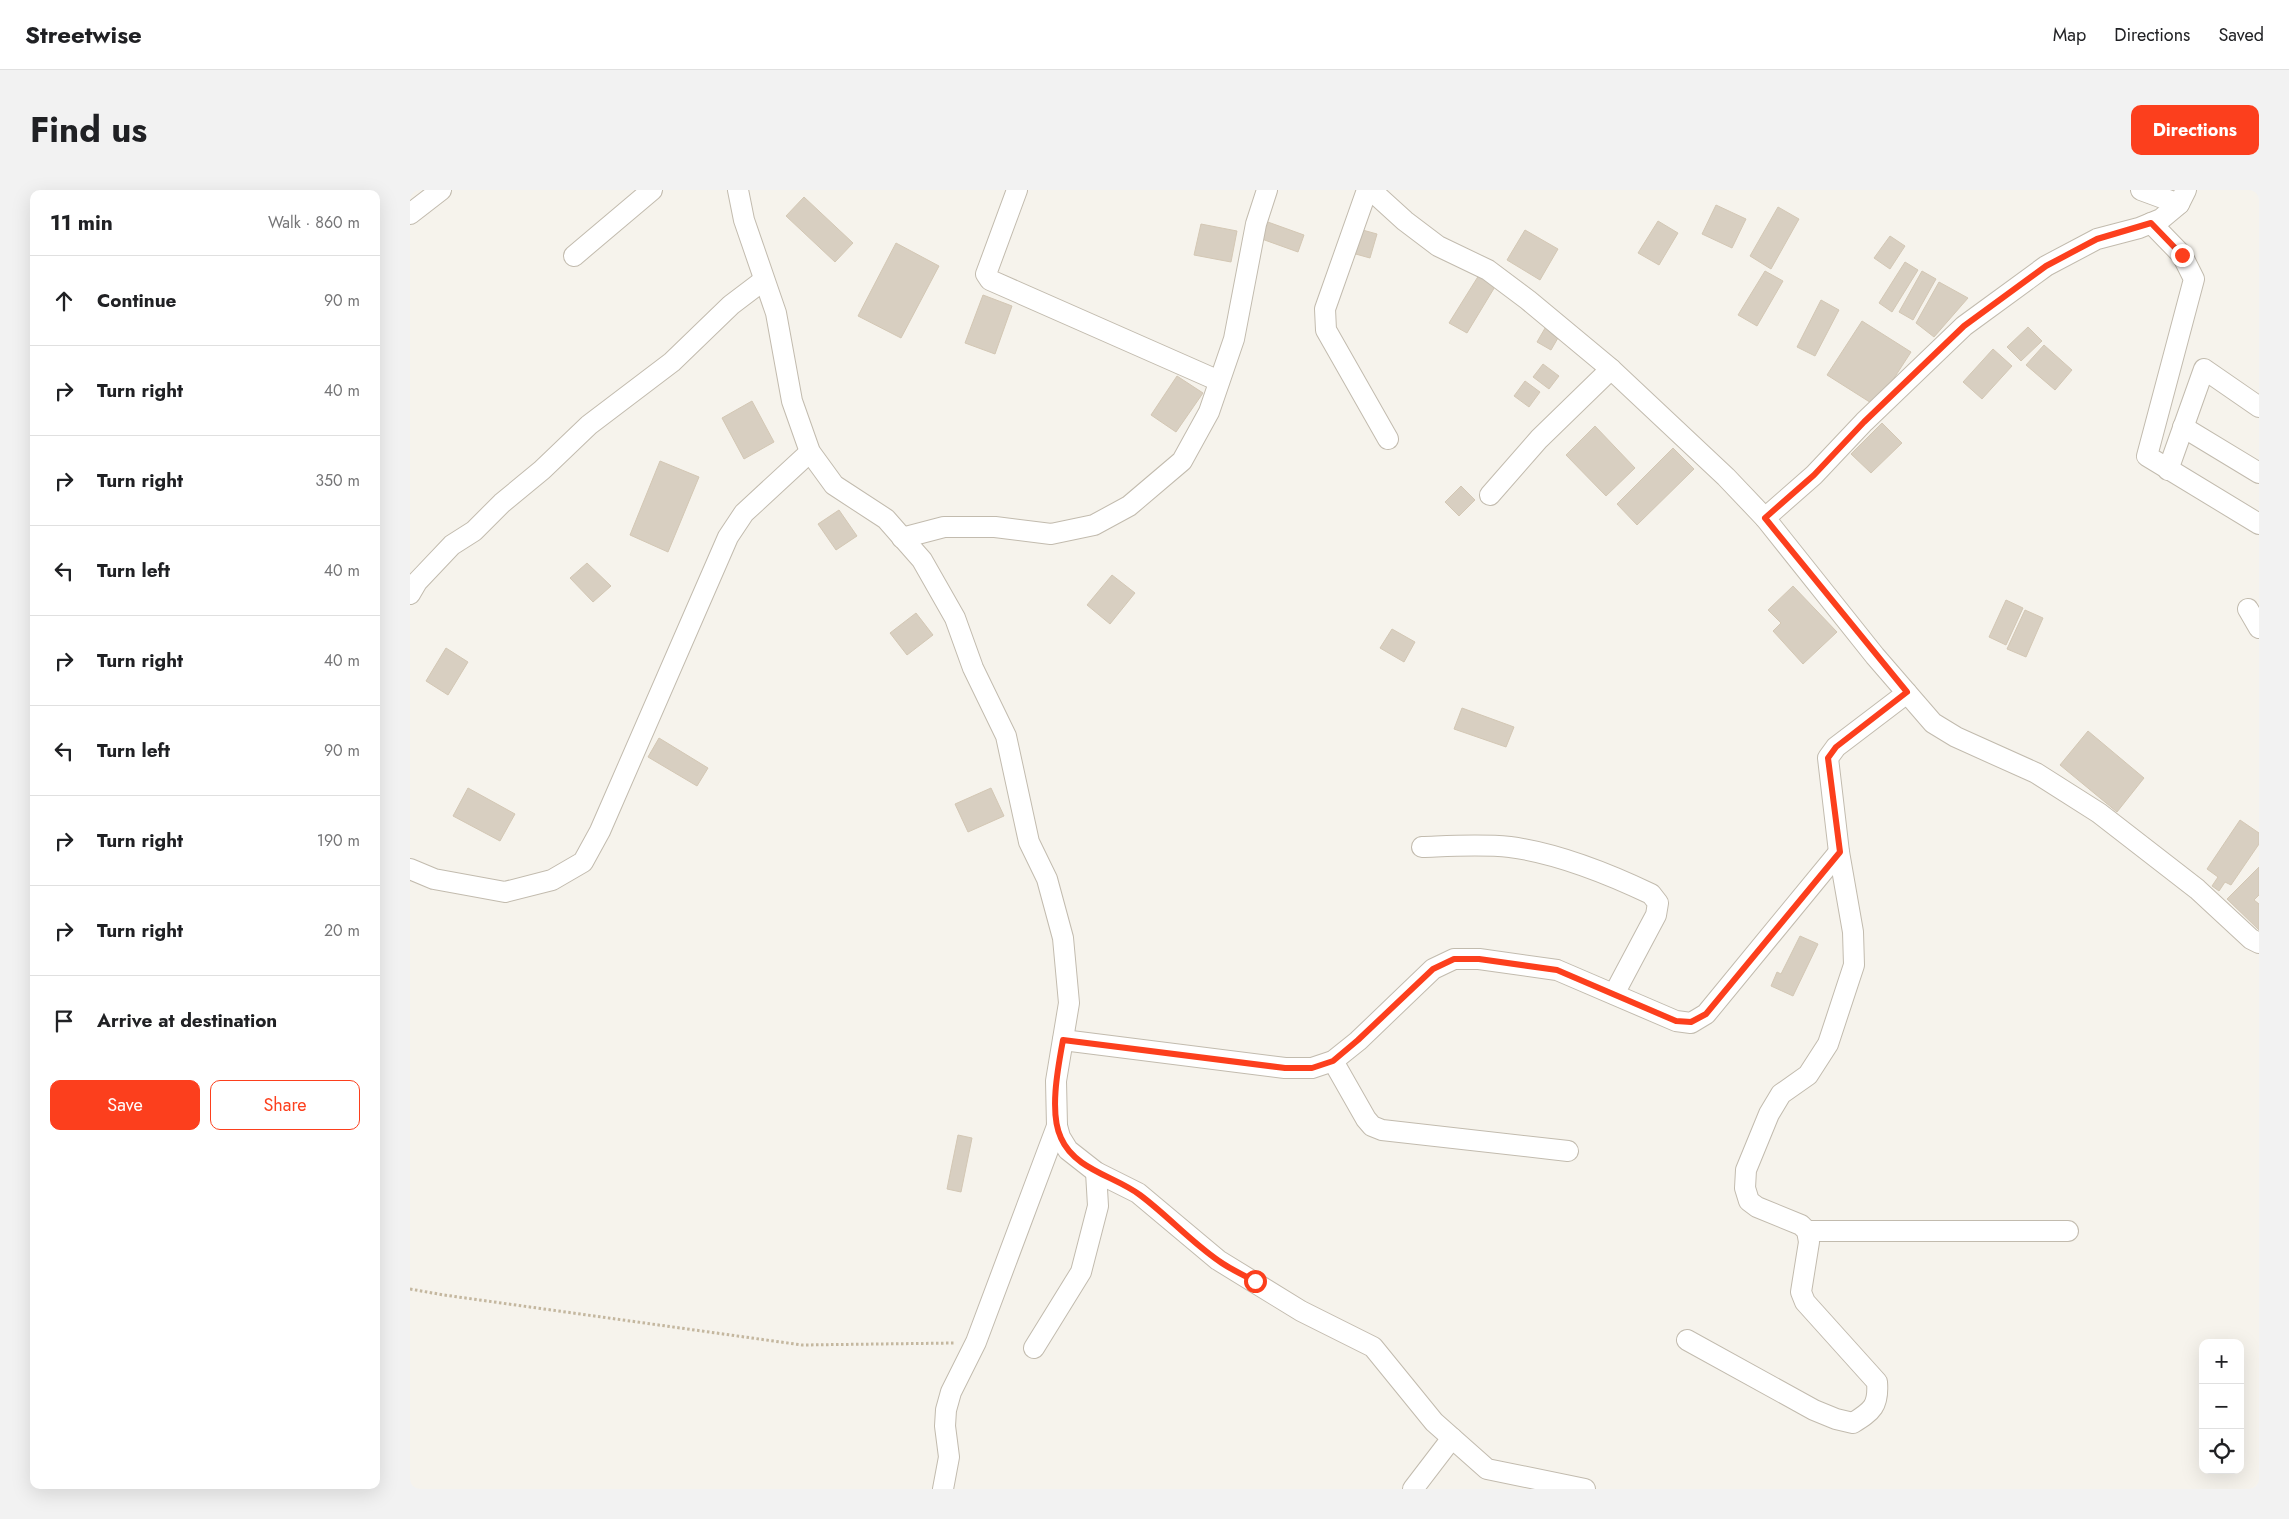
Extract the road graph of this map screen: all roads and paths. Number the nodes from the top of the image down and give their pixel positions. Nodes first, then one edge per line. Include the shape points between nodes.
1 (441, 190) edge
2 (652, 190) edge
3 (738, 190) edge
4 (1017, 190) edge
5 (1267, 190) edge
6 (1367, 190) edge
7 (1370, 190) edge
8 (2141, 190) edge
9 (2182, 197) edge
10 (410, 214) edge
11 (2151, 223) junction
12 (574, 256) dead end
13 (764, 280) junction
14 (1611, 369) junction
15 (1219, 381) junction
16 (2259, 407) edge
17 (2183, 427) junction
18 (1388, 439) dead end
19 (810, 452) junction
20 (2168, 470) junction
21 (2259, 473) edge
22 (1490, 495) dead end
23 (1765, 518) junction
24 (2259, 524) edge
25 (902, 538) junction
26 (410, 594) edge
27 (2248, 609) dead end
28 (2259, 628) edge
29 (1907, 692) junction
30 (1422, 847) dead end
31 (1840, 852) junction
32 (410, 869) edge
33 (2259, 943) edge
34 (1614, 994) junction
35 (1063, 1040) junction
36 (1333, 1061) junction
37 (1057, 1126) junction
38 (1568, 1151) dead end
39 (1096, 1172) junction
40 (2068, 1231) dead end
41 (1807, 1232) junction
42 (410, 1289) edge
43 (1686, 1340) dead end
44 (976, 1342) junction
45 (1034, 1348) dead end
46 (1452, 1438) junction
47 (944, 1489) edge
48 (1412, 1489) edge
49 (1585, 1489) edge

1 - 10 street
2 - 12 street
3 - 13 street via 744,220
4 - 15 street via 988,266 986,274 990,280
5 - 15 street via 1256,224 1234,339
6 - 18 street via 1325,309 1326,330
7 - 14 street via 1438,246 1488,270
8 - 9 street
9 - 11 street via 2161,220
11 - 20 street via 2182,255 2194,279 2146,456
11 - 23 street via 2097,239 2046,266 1964,326 1814,475
13 - 19 street via 776,313 792,401
13 - 26 street via 731,305 672,362 589,425 474,531 452,545 416,582
14 - 22 street via 1539,439
14 - 23 street
15 - 25 street via 1209,412 1182,461 1129,506 1094,525 1051,534 995,527 944,527
16 - 17 street via 2204,369
17 - 20 street
17 - 21 street
19 - 25 street via 834,485 886,519
19 - 32 street via 744,513 728,536 600,831 583,862 552,880 505,892 434,879
20 - 24 street
23 - 29 street
25 - 35 street via 922,560 955,618 973,668 1006,736 1029,842 1047,879 1063,938 1068,1003
27 - 28 street
29 - 31 street via 1836,747 1828,758
29 - 33 street via 1933,723 1956,737 2036,772 2098,813 2197,889
30 - 34 street via 1510,847 1557,858 1651,894 1658,903 1656,914
31 - 34 street via 1706,1014 1691,1022 1676,1021
31 - 41 street via 1853,932 1854,965 1828,1044 1808,1075 1781,1094 1768,1114 1746,1170 1745,1188 1749,1201 1801,1225
34 - 36 street via 1557,970 1479,959 1454,959 1433,969
35 - 36 street via 1285,1068 1312,1068
35 - 37 street via 1056,1081
36 - 38 street via 1366,1120 1382,1130
37 - 39 street via 1068,1150
37 - 44 street
39 - 45 street via 1098,1206 1081,1272
39 - 46 street via 1138,1193 1218,1260 1301,1311 1374,1347 1434,1422
40 - 41 street
41 - 43 street via 1801,1292 1805,1302 1877,1382 1878,1397 1870,1412 1853,1423 1836,1419
42 - 44 path via 802,1345
44 - 47 street via 951,1392 946,1410 949,1457
46 - 48 street
46 - 49 street via 1487,1469

